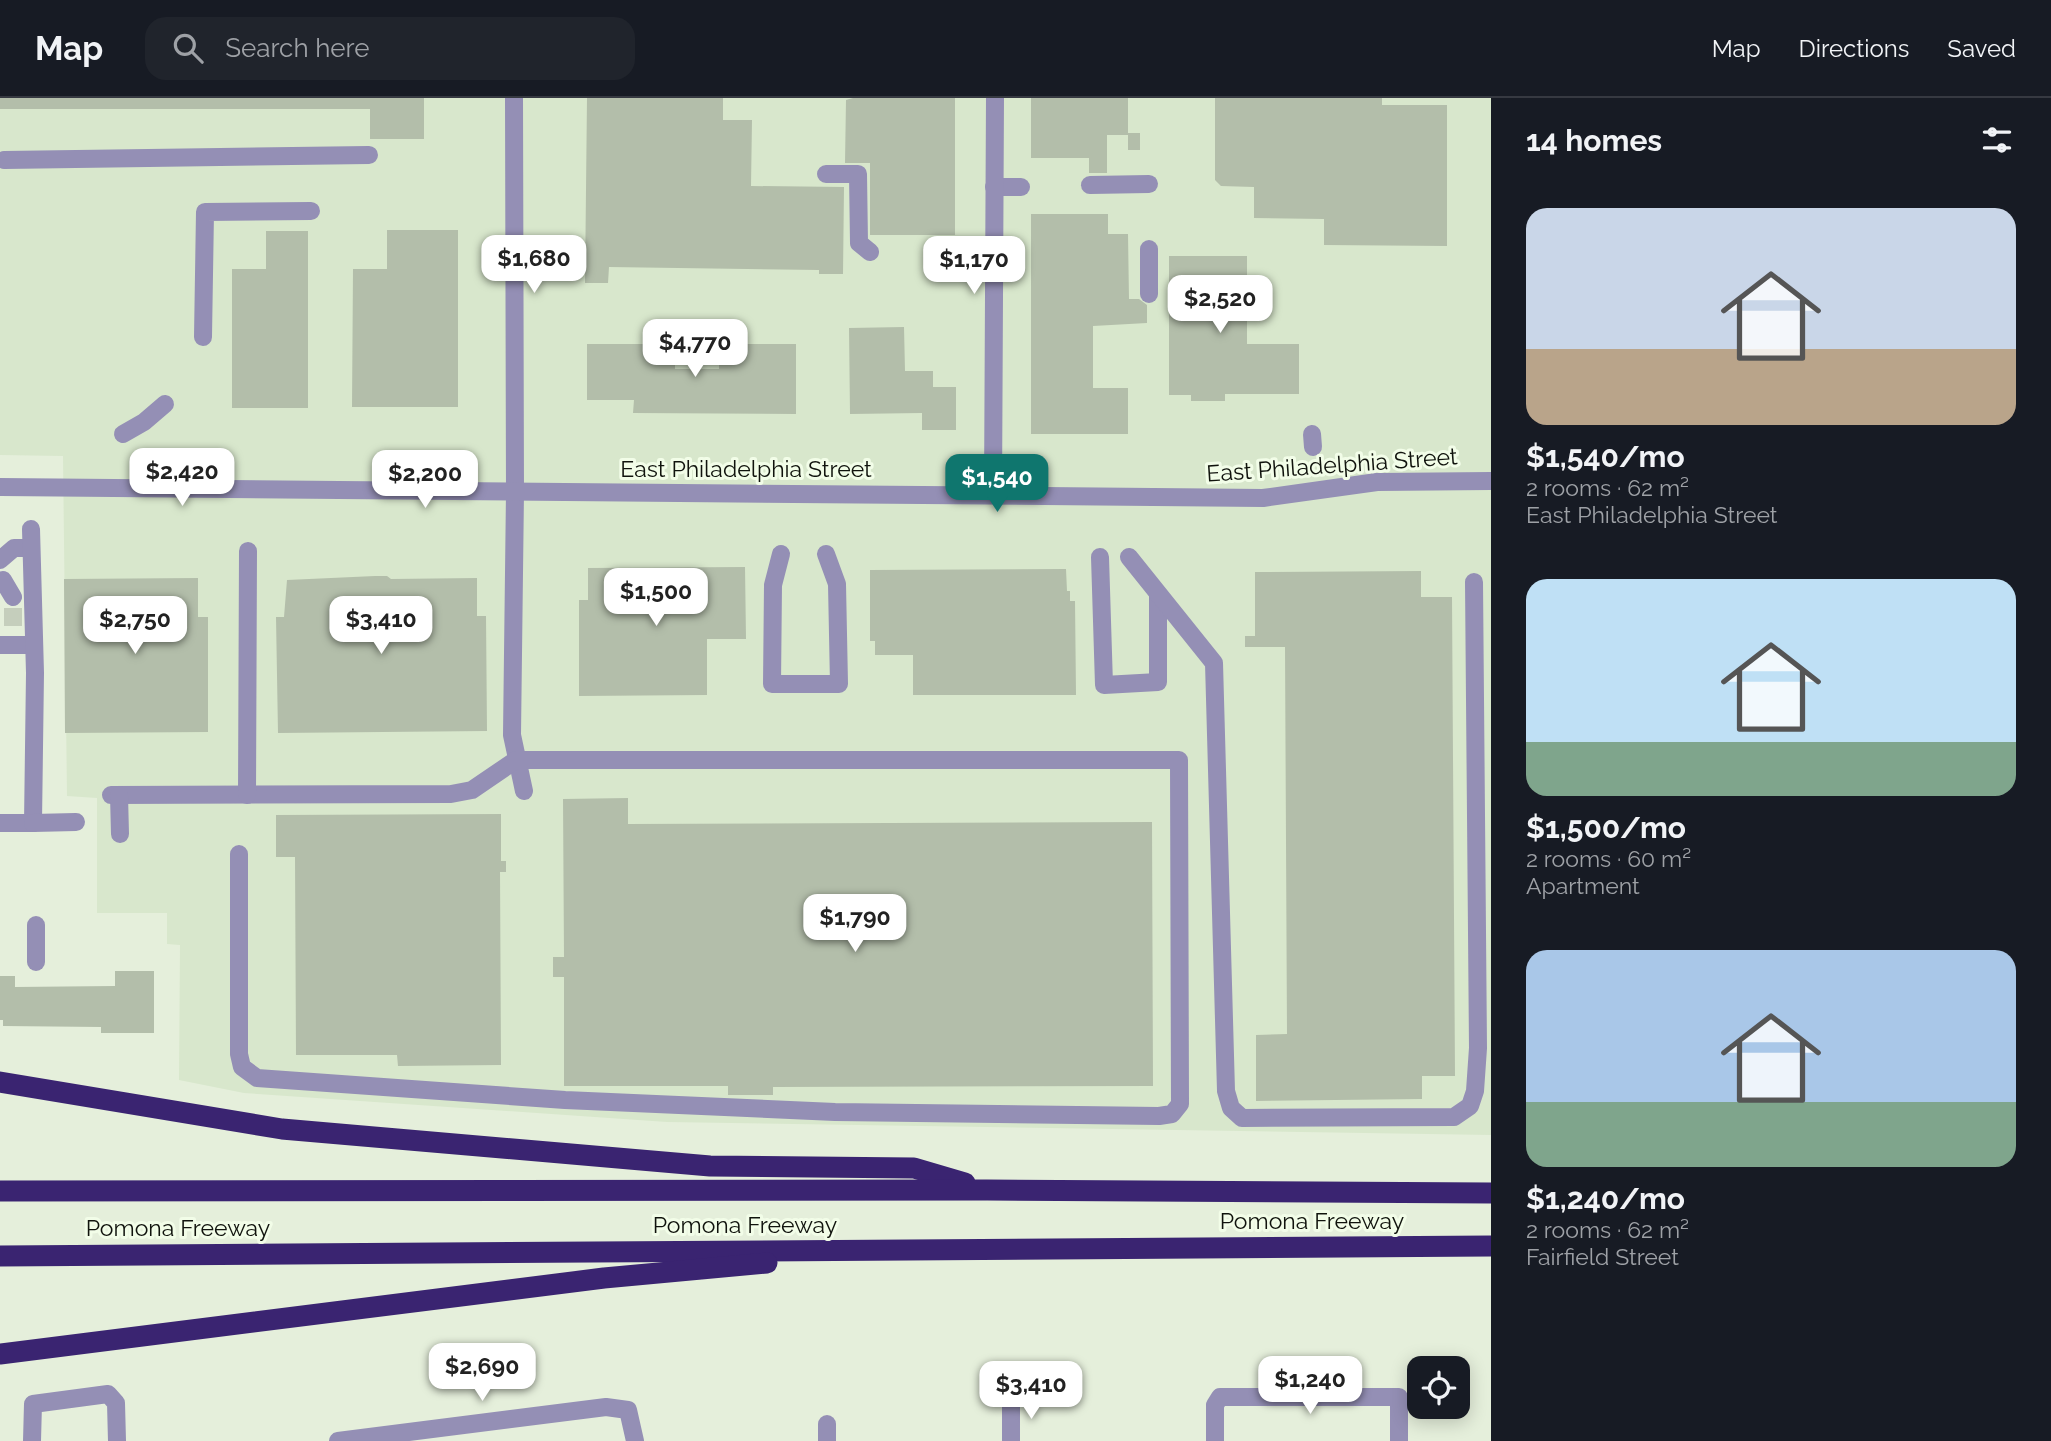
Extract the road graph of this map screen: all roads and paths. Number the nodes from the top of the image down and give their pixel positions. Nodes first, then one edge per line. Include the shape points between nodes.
1 (514, 98) edge
2 (995, 98) edge
3 (369, 155) dead end
4 (4, 160) dead end
5 (826, 174) dead end
6 (1149, 184) dead end
7 (1090, 185) dead end
8 (994, 187) junction
9 (1021, 187) dead end
10 (312, 211) dead end
11 (1149, 249) dead end
12 (870, 252) dead end
13 (1149, 294) dead end
14 (203, 337) dead end
15 (164, 404) dead end
16 (123, 434) dead end
17 (1491, 481) edge
18 (0, 487) edge
19 (515, 492) junction
20 (993, 495) junction
21 (31, 529) dead end
22 (15, 547) edge
23 (248, 551) dead end
24 (781, 554) dead end
25 (826, 554) dead end
26 (1100, 557) dead end
27 (1129, 557) dead end
28 (0, 560) edge
29 (1474, 582) dead end
30 (1158, 594) junction
31 (13, 626) tunnel mouth
32 (6, 645) edge
33 (34, 645) junction
34 (516, 760) junction
35 (524, 791) dead end
36 (247, 795) junction
37 (76, 822) dead end
38 (0, 823) edge
39 (33, 823) junction
40 (120, 834) dead end
41 (239, 854) dead end
42 (36, 925) dead end
43 (36, 962) dead end
44 (1484, 981) edge
45 (0, 1082) edge
46 (987, 1190) junction
47 (0, 1191) edge
48 (1488, 1193) edge
49 (1488, 1246) edge
50 (912, 1250) junction
51 (0, 1256) edge
52 (0, 1353) edge
53 (1011, 1401) dead end
54 (452, 1433) edge
55 (32, 1441) edge
56 (117, 1441) edge
57 (338, 1441) edge
58 (635, 1441) edge
59 (1012, 1441) edge
60 (1215, 1441) edge
61 (1399, 1441) edge

1 - 19 street
2 - 8 street
3 - 4 street
5 - 12 street via 858,174 859,243
6 - 7 street
8 - 9 street
8 - 20 street
10 - 14 street via 205,212
11 - 13 street
15 - 16 street
17 - 20 street, East Philadelphia Street via 1377,482 1263,498
18 - 19 street, East Philadelphia Street
19 - 20 street, East Philadelphia Street
19 - 34 street via 512,735
21 - 22 street
22 - 28 street
22 - 33 street
23 - 36 street
24 - 25 street via 773,585 772,684 839,684 836,584
26 - 30 street via 1104,685 1158,682
27 - 30 street
29 - 44 street
30 - 44 street via 1214,663 1226,1091 1231,1108 1242,1118 1454,1117 1470,1106 1475,1091
31 - 32 street
32 - 33 street
33 - 39 street
34 - 35 street
34 - 36 street via 472,790 451,794
34 - 41 street via 1179,760 1180,1104 1172,1114 1159,1116 835,1112 565,1100 257,1078 243,1067 239,1055
36 - 40 street via 115,795
37 - 39 street
38 - 39 street
42 - 43 street
45 - 46 highway via 282,1129 710,1166 914,1168
46 - 47 highway, Pomona Freeway
46 - 48 highway, Pomona Freeway
49 - 50 highway, Pomona Freeway
50 - 51 highway, Pomona Freeway
50 - 52 highway via 604,1278
53 - 59 street
54 - 57 street
54 - 58 street via 606,1407 628,1409
55 - 56 street via 33,1404 108,1394 116,1403
60 - 61 street via 1215,1405 1220,1397 1399,1397

